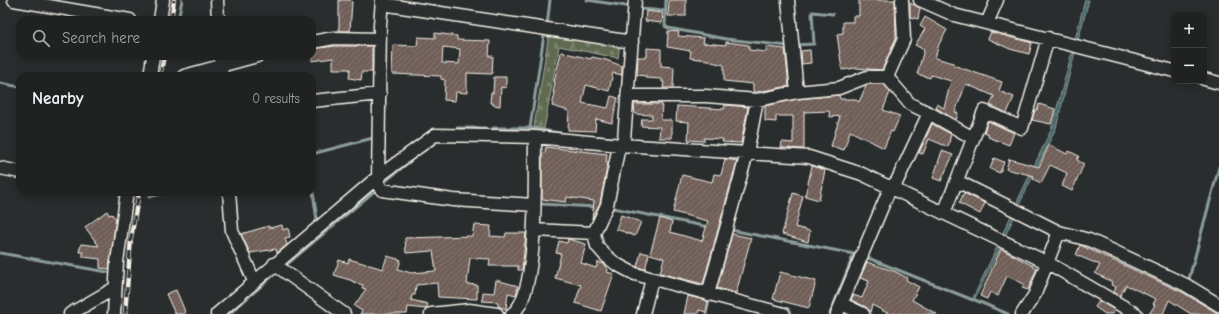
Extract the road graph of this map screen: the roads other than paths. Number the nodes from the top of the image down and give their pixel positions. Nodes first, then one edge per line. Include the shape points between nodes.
1 (14, 0) edge
2 (163, 0) edge
3 (217, 0) edge
4 (635, 0) edge
5 (788, 0) edge
6 (902, 0) edge
7 (920, 0) edge
8 (997, 0) edge
9 (382, 2) edge
10 (107, 16) edge
11 (161, 16) edge
12 (218, 16) edge
13 (987, 23) junction
14 (380, 38) junction
15 (1048, 38) junction
16 (316, 41) edge
17 (632, 42) junction
18 (152, 60) edge
19 (243, 60) edge
20 (221, 66) edge
21 (1171, 70) edge
22 (151, 72) edge
23 (199, 72) edge
24 (886, 77) junction
25 (1207, 80) edge
26 (1219, 83) edge
27 (797, 92) junction
28 (380, 94) junction
29 (628, 96) junction
30 (757, 100) junction
31 (316, 101) edge
32 (929, 113) junction
33 (535, 137) junction
34 (973, 138) junction
35 (621, 145) junction
36 (747, 153) junction
37 (0, 168) edge
38 (16, 171) edge
39 (956, 182) junction
40 (380, 183) junction
41 (890, 188) junction
42 (125, 196) edge
43 (229, 196) edge
44 (534, 206) junction
45 (944, 213) junction
46 (534, 230) junction
47 (1059, 232) junction
48 (594, 233) junction
49 (1048, 263) junction
50 (274, 264) junction
51 (652, 279) junction
52 (254, 281) junction
53 (116, 288) junction
54 (708, 294) junction
55 (1219, 305) edge
56 (840, 309) edge
57 (764, 311) edge
58 (70, 314) edge
59 (114, 314) edge
60 (217, 314) edge
61 (344, 314) edge
62 (431, 314) edge
63 (497, 314) edge
64 (512, 314) edge
65 (643, 314) edge
66 (784, 314) edge
67 (863, 314) edge
68 (1022, 314) edge
69 (1136, 314) edge

1 - 10 street
2 - 11 street
3 - 12 street
4 - 17 street
5 - 27 street
6 - 24 street via 904,39
7 - 13 street via 954,15
8 - 13 street
9 - 14 street
9 - 17 street
13 - 15 street
14 - 16 street via 334,38
14 - 28 street
15 - 21 street
15 - 34 street via 1022,128 984,111
17 - 29 street
18 - 22 street
19 - 20 street
20 - 23 street
24 - 27 street via 867,77 839,88
24 - 32 street via 910,104
25 - 26 street
27 - 30 street
28 - 31 street
28 - 40 street
29 - 30 street via 706,96
29 - 35 street via 624,139
30 - 36 street
32 - 34 street
32 - 41 street via 897,181
33 - 35 street
33 - 40 street via 435,135
33 - 44 street
34 - 39 street
35 - 36 street
35 - 48 street via 607,205
36 - 41 street via 809,157 862,174
36 - 54 street
37 - 38 street
39 - 45 street
39 - 47 street
40 - 44 street via 452,200
40 - 50 street
41 - 45 street
41 - 56 street
42 - 53 street
43 - 52 street via 232,230
44 - 46 street
45 - 49 street
46 - 48 street
46 - 64 street via 528,282 516,311
47 - 49 street
47 - 55 street via 1103,246 1186,285
48 - 51 street via 597,246 616,264 634,274
49 - 68 street via 1035,294
49 - 69 street
50 - 52 street
50 - 61 street
51 - 54 street
51 - 65 street
52 - 60 street
53 - 58 street
53 - 59 street
54 - 57 street
56 - 67 street
57 - 66 street
62 - 63 street via 469,310

